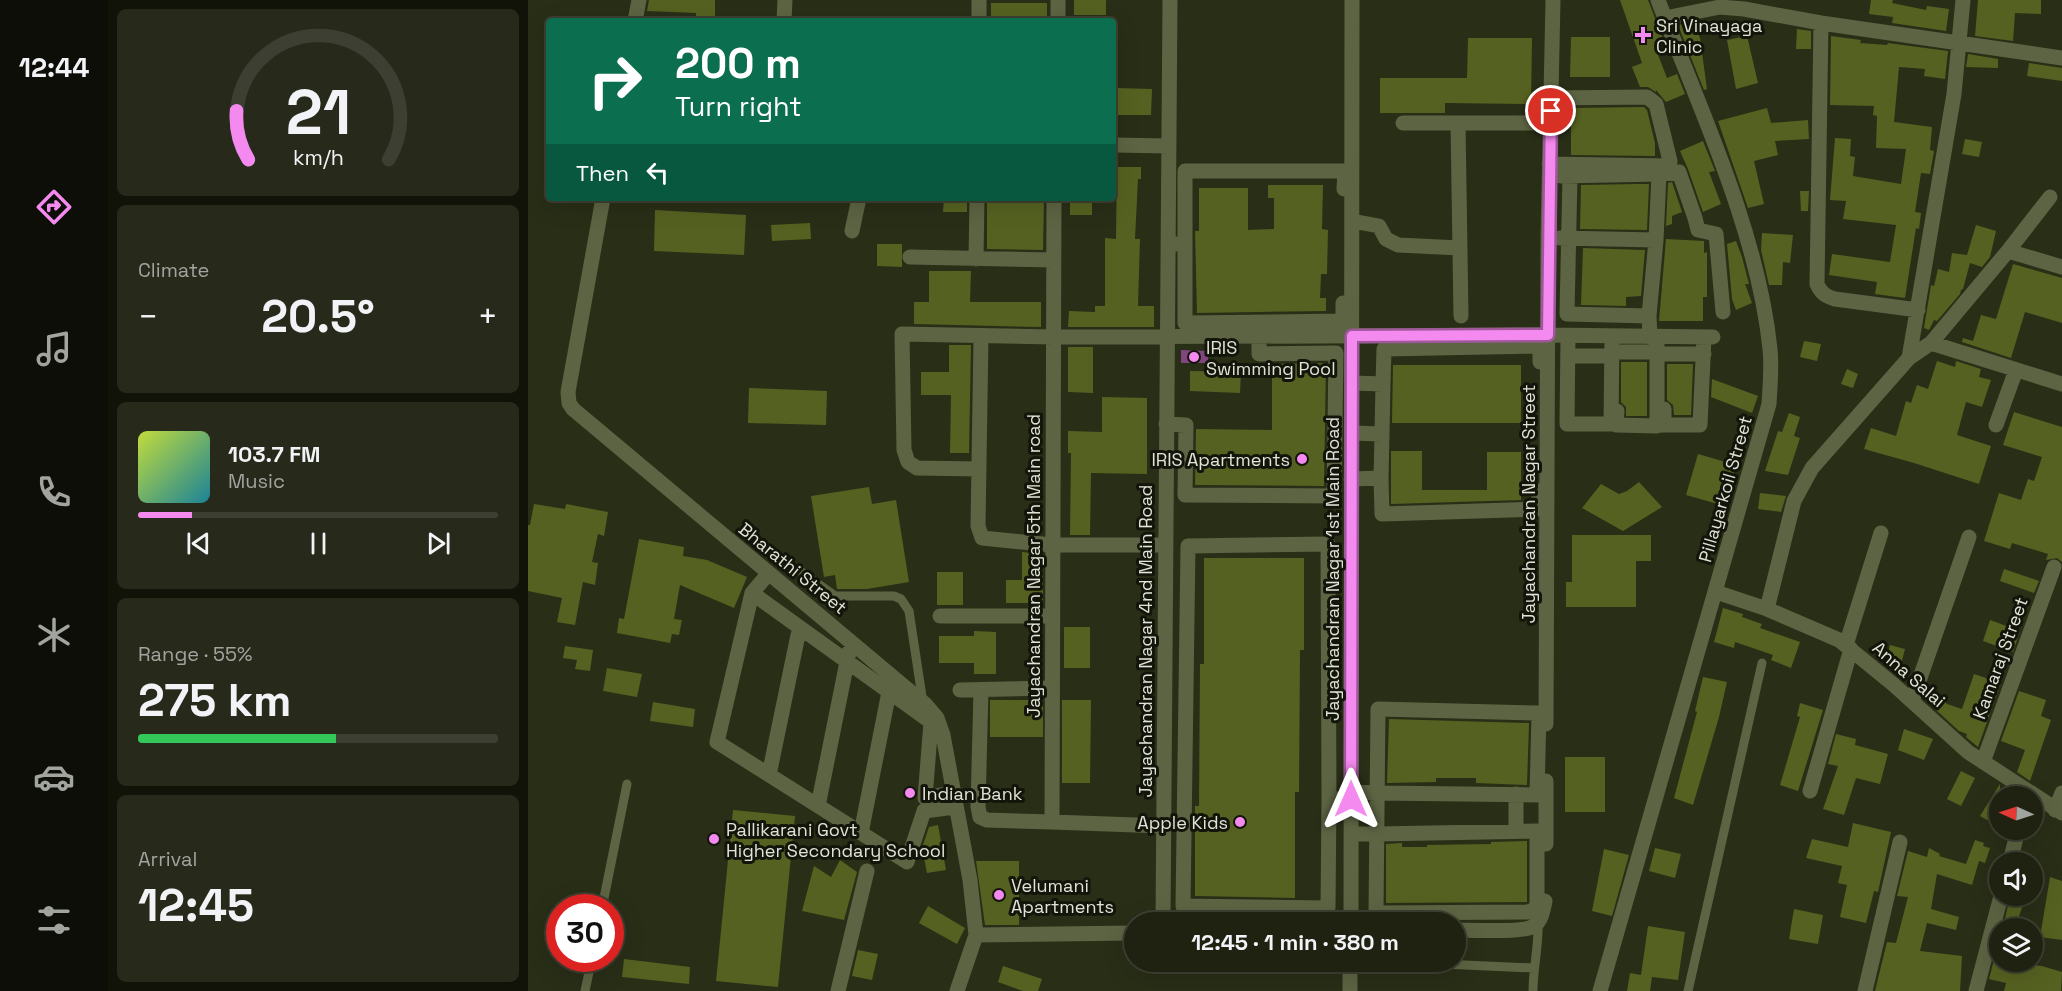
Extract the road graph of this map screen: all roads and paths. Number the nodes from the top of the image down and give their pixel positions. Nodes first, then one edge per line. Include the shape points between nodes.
1 (639, 0) edge
2 (785, 0) edge
3 (979, 0) edge
4 (1058, 0) edge
5 (1170, 0) edge
6 (1352, 0) edge
7 (1553, 0) edge
8 (1658, 0) edge
9 (1963, 0) edge
10 (636, 18) edge
11 (784, 18) edge
12 (979, 18) edge
13 (1058, 18) edge
14 (1665, 18) junction
15 (1821, 23) junction
16 (1959, 42) junction
17 (2062, 58) edge
18 (1551, 98) junction
19 (1403, 123) dead end
20 (1458, 123) junction
21 (1551, 123) junction
22 (1116, 145) edge
23 (1169, 146) junction
24 (1549, 170) junction
25 (1659, 174) junction
26 (1570, 176) junction
27 (2050, 197) dead end
28 (602, 201) edge
29 (858, 201) edge
30 (978, 201) edge
31 (1054, 201) edge
32 (1352, 221) junction
33 (852, 231) dead end
34 (1548, 237) junction
35 (1568, 238) junction
36 (1656, 240) junction
37 (1168, 244) junction
38 (1185, 244) junction
39 (1460, 248) junction
40 (2008, 250) junction
41 (910, 257) dead end
42 (976, 259) junction
43 (1054, 260) junction
44 (2062, 267) edge
45 (1918, 309) junction
46 (1723, 312) dead end
47 (1461, 316) dead end
48 (1649, 316) junction
49 (1548, 335) junction
50 (1352, 336) junction
51 (1568, 336) junction
52 (1615, 336) junction
53 (981, 337) junction
54 (1167, 337) junction
55 (1259, 337) junction
56 (1054, 338) junction
57 (1659, 343) junction
58 (1931, 343) junction
59 (1615, 354) junction
60 (1704, 354) junction
61 (1569, 356) junction
62 (1909, 358) junction
63 (2016, 370) junction
64 (1353, 383) junction
65 (1383, 384) junction
66 (2062, 384) edge
67 (1166, 424) junction
68 (1996, 425) dead end
69 (1352, 433) junction
70 (1383, 434) junction
71 (979, 469) junction
72 (1382, 478) junction
73 (1351, 479) junction
74 (1881, 532) dead end
75 (1969, 537) dead end
76 (1052, 545) junction
77 (1166, 545) junction
78 (2054, 567) dead end
79 (800, 571) dead end
80 (768, 574) junction
81 (1716, 592) junction
82 (752, 593) junction
83 (1767, 609) junction
84 (1052, 615) junction
85 (940, 616) dead end
86 (798, 635) dead end
87 (850, 640) junction
88 (1351, 647) junction
89 (1849, 647) junction
90 (1329, 648) junction
91 (847, 661) junction
92 (1762, 663) dead end
93 (1052, 688) junction
94 (960, 690) dead end
95 (981, 690) junction
96 (890, 692) junction
97 (1912, 701) junction
98 (923, 703) junction
99 (1983, 762) junction
100 (769, 775) junction
101 (627, 784) dead end
102 (2017, 786) edge
103 (1810, 791) dead end
104 (1377, 793) junction
105 (2062, 793) edge
106 (1516, 794) junction
107 (1351, 796) junction
108 (1329, 799) junction
109 (954, 800) junction
110 (2043, 802) edge
111 (924, 804) junction
112 (818, 806) junction
113 (2059, 811) edge
114 (1052, 822) junction
115 (1163, 826) junction
116 (1516, 831) junction
117 (861, 833) junction
118 (1351, 834) junction
119 (1377, 834) junction
120 (1900, 842) dead end
121 (867, 871) dead end
122 (605, 894) edge
123 (1998, 906) edge
124 (1163, 912) edge
125 (1351, 912) edge
126 (1538, 922) junction
127 (1466, 930) edge
128 (1124, 933) edge
129 (976, 935) junction
130 (1466, 965) edge
131 (1534, 968) junction
132 (589, 972) edge
133 (1350, 972) edge
134 (585, 991) edge
135 (838, 991) edge
136 (957, 991) edge
137 (1350, 991) edge
138 (1533, 991) edge
139 (1600, 991) edge
140 (1688, 991) edge
141 (1865, 991) edge
142 (1976, 991) edge

1 - 10 street
2 - 11 street
3 - 12 street
4 - 13 street
5 - 23 street, Jayachandran Nagar 4nd Main Road
6 - 32 street, Jayachandran Nagar 1st Main Road
7 - 18 street, Jayachandran Nagar Street
8 - 14 street, Pillayarkoil Street
9 - 16 street
14 - 15 street via 1720,7
14 - 81 street, Pillayarkoil Street via 1730,186 1761,288 1771,351 1769,404
15 - 16 street
15 - 45 street via 1817,284 1826,296 1835,299
16 - 17 street
16 - 45 street
18 - 21 street, Jayachandran Nagar Street
18 - 24 street via 1647,97 1656,104 1670,161 1669,166
19 - 20 street
20 - 21 street
20 - 39 street
21 - 24 street, Jayachandran Nagar Street
22 - 23 street
23 - 37 street, Jayachandran Nagar 4nd Main Road
24 - 26 street
24 - 34 street, Jayachandran Nagar Street
25 - 26 street
25 - 36 street
25 - 46 street via 1679,172 1698,230 1716,234
26 - 35 street
27 - 40 street
28 - 80 street, Bharathi Street via 569,404
29 - 33 street
30 - 42 street
31 - 43 street, Jayachandran Nagar 5th Main road
32 - 39 street via 1379,226 1386,239 1398,245
32 - 50 street, Jayachandran Nagar 1st Main Road
34 - 35 street
34 - 49 street, Jayachandran Nagar Street
35 - 36 street
35 - 48 street via 1567,314
36 - 48 street
37 - 38 street
37 - 54 street, Jayachandran Nagar 4nd Main Road
38 - 38 street via 1185,323 1343,321 1345,171 1185,171
39 - 47 street
40 - 44 street
40 - 58 street
41 - 42 street
42 - 43 street
43 - 56 street, Jayachandran Nagar 5th Main road
45 - 62 street
48 - 57 street
49 - 50 street
49 - 51 street
49 - 126 street, Jayachandran Nagar Street via 1545,900
50 - 55 street
50 - 64 street, Jayachandran Nagar 1st Main Road
51 - 52 street
51 - 61 street
52 - 57 street
52 - 59 street
53 - 56 street
53 - 71 street
53 - 71 street via 902,334 904,450 908,462 917,468
54 - 55 street
54 - 56 street
54 - 67 street, Jayachandran Nagar 4nd Main Road
55 - 67 street via 1259,354 1336,353 1334,496 1185,495 1186,425
56 - 76 street, Jayachandran Nagar 5th Main road
57 - 59 street
57 - 59 street via 1656,426 1616,425
57 - 60 street
57 - 60 street via 1708,337
57 - 60 street via 1664,425 1700,425
58 - 62 street
58 - 63 street
59 - 61 street
59 - 61 street via 1611,424 1567,424
62 - 83 street via 1802,484 1794,501
63 - 66 street
63 - 68 street
64 - 65 street
64 - 69 street, Jayachandran Nagar 1st Main Road
65 - 70 street
65 - 72 street via 1384,349 1540,346 1539,509 1382,514
67 - 77 street, Jayachandran Nagar 4nd Main Road
69 - 70 street
69 - 73 street, Jayachandran Nagar 1st Main Road
70 - 72 street
71 - 76 street via 978,526 982,538
72 - 73 street
73 - 88 street, Jayachandran Nagar 1st Main Road
74 - 89 street
75 - 97 street
76 - 77 street
76 - 84 street, Jayachandran Nagar 5th Main road
77 - 115 street, Jayachandran Nagar 4nd Main Road
78 - 99 street, Kamaraj Street
79 - 98 lane via 835,596 901,599 909,611
80 - 82 street
80 - 87 street, Bharathi Street
81 - 83 street, Anna Salai
81 - 139 street, Pillayarkoil Street
82 - 91 street
82 - 100 street via 717,741
83 - 89 street, Anna Salai
84 - 85 street
84 - 93 street, Jayachandran Nagar 5th Main road
86 - 100 street
87 - 91 street
87 - 98 street, Bharathi Street
88 - 90 street
88 - 107 street, Jayachandran Nagar 1st Main Road
89 - 97 street, Anna Salai
89 - 103 street
90 - 108 street
90 - 108 street via 1329,544 1188,546 1183,906 1328,908
91 - 96 street
91 - 112 street
92 - 140 lane
93 - 95 street
93 - 114 street, Jayachandran Nagar 5th Main road
94 - 95 street
95 - 114 street via 980,817
96 - 111 street via 931,722
96 - 117 street
97 - 99 street, Anna Salai
98 - 109 street, Bharathi Street via 937,718 943,735
99 - 102 street, Anna Salai
100 - 112 street
101 - 122 lane
104 - 106 street
104 - 106 street via 1378,709 1539,713 1537,795
104 - 107 street
104 - 119 street
105 - 113 street
106 - 116 street
107 - 108 street
107 - 118 street, Jayachandran Nagar 1st Main Road
109 - 111 street
109 - 129 street, Bharathi Street
110 - 113 street, Anna Salai
111 - 117 street via 907,862
112 - 117 street
114 - 115 street
115 - 124 street, Jayachandran Nagar 4nd Main Road
116 - 119 street
116 - 119 street via 1537,831 1537,905 1533,911 1376,914
118 - 119 street
118 - 125 street, Jayachandran Nagar 1st Main Road
120 - 141 street
121 - 135 street
123 - 142 street
126 - 127 street via 1527,930
126 - 131 lane
128 - 129 street
129 - 136 street, Bharathi Street
130 - 131 lane
131 - 138 lane
132 - 134 lane
133 - 137 street

